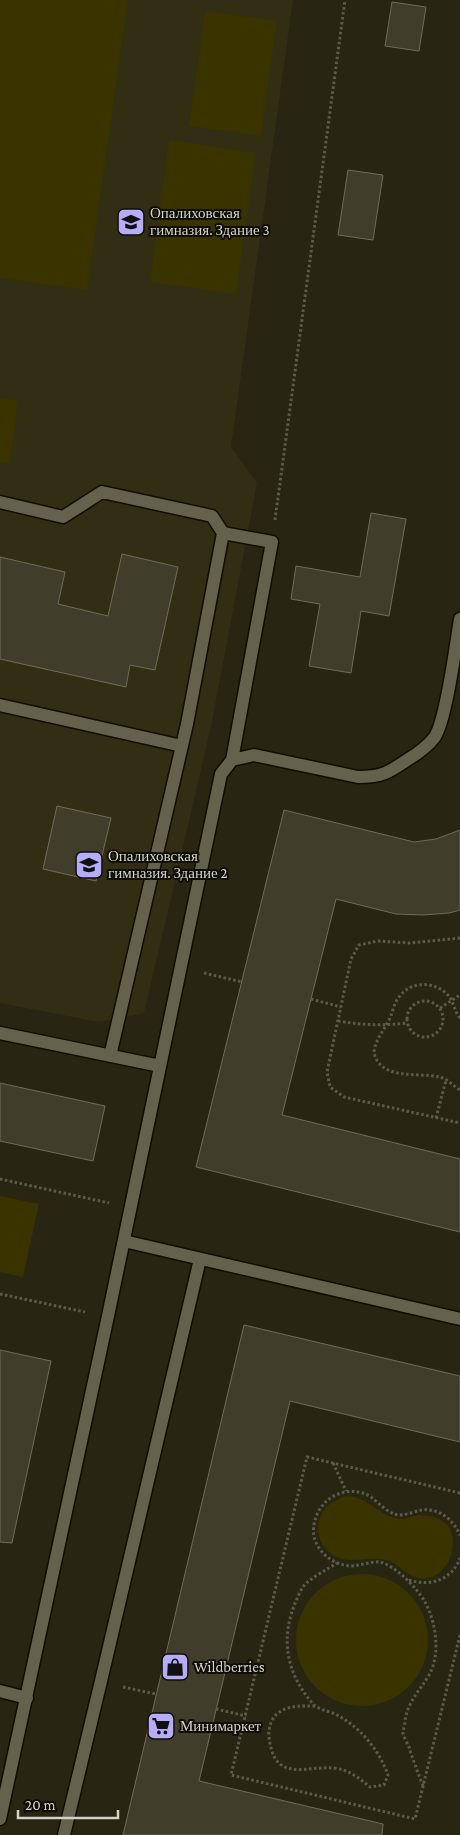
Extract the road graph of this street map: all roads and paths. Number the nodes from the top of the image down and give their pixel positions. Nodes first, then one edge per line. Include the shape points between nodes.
1 (345, 0) edge
2 (0, 502) edge
3 (223, 533) junction
4 (272, 542) junction
5 (460, 619) edge
6 (0, 705) edge
7 (182, 746) junction
8 (232, 760) junction
9 (460, 938) edge
10 (181, 967) junction
11 (242, 982) dead end
12 (460, 995) edge
13 (311, 999) dead end
14 (452, 1000) junction
15 (341, 1007) junction
16 (440, 1008) junction
17 (460, 1018) edge
18 (338, 1021) junction
19 (407, 1023) junction
20 (386, 1026) junction
21 (0, 1034) edge
22 (110, 1056) junction
23 (160, 1066) junction
24 (447, 1080) junction
25 (460, 1090) edge
26 (436, 1118) junction
27 (460, 1123) edge
28 (0, 1179) edge
29 (131, 1208) junction
30 (124, 1241) junction
31 (200, 1259) junction
32 (0, 1294) edge
33 (108, 1316) junction
34 (460, 1319) edge
35 (333, 1463) junction
36 (346, 1491) junction
37 (460, 1493) edge
38 (460, 1535) edge
39 (460, 1558) edge
40 (337, 1563) junction
41 (408, 1580) junction
42 (460, 1635) edge
43 (101, 1682) junction
44 (0, 1691) edge
45 (156, 1694) dead end
46 (27, 1698) junction
47 (314, 1706) junction
48 (216, 1709) dead end
49 (246, 1716) junction
50 (423, 1787) junction
51 (0, 1819) edge
52 (64, 1835) edge

1 - 4 path
2 - 3 lane via 63,517 102,492 212,516
3 - 4 lane
3 - 7 lane
4 - 8 lane
5 - 8 lane via 442,719 435,737 389,773 358,777 254,755
6 - 7 lane
7 - 22 lane
8 - 10 lane via 221,774
9 - 15 path via 409,943 378,940 359,945 352,959
10 - 11 path
10 - 23 lane
12 - 14 path
13 - 15 path
14 - 16 path
14 - 17 path
14 - 20 path via 439,988 418,985 400,995
15 - 18 path
16 - 19 path via 432,1001 414,1004 407,1012
16 - 19 path via 444,1020 432,1037 416,1035
18 - 20 path
18 - 26 path via 327,1072 330,1087 344,1097
19 - 20 path
20 - 24 path via 374,1046 375,1057 381,1066 394,1073
21 - 22 lane
22 - 23 lane
23 - 29 lane
24 - 25 path
24 - 26 path
26 - 27 path
28 - 29 path
29 - 30 lane
30 - 31 lane
30 - 33 lane
31 - 34 lane
31 - 43 lane
32 - 33 path
33 - 46 lane
35 - 36 path
35 - 37 path
35 - 49 path via 307,1457
36 - 38 path via 370,1496 388,1511 399,1515 424,1510 436,1512 447,1517
36 - 40 path via 324,1502 314,1524 314,1536 319,1547
39 - 41 path via 444,1579 420,1584
40 - 41 path via 349,1566 378,1562 388,1565
40 - 47 path via 303,1586 289,1618 286,1647 296,1679
41 - 50 path via 430,1611 435,1634 435,1654 430,1673 407,1708 403,1732
42 - 50 path
43 - 45 path
43 - 52 lane
44 - 46 lane
46 - 51 lane
47 - 47 path via 337,1715 358,1729 383,1762 388,1775 384,1785 370,1787 347,1771 334,1768 294,1771 279,1763 270,1748 268,1730 276,1714 288,1706
48 - 49 path
49 - 50 path via 231,1775 416,1819

